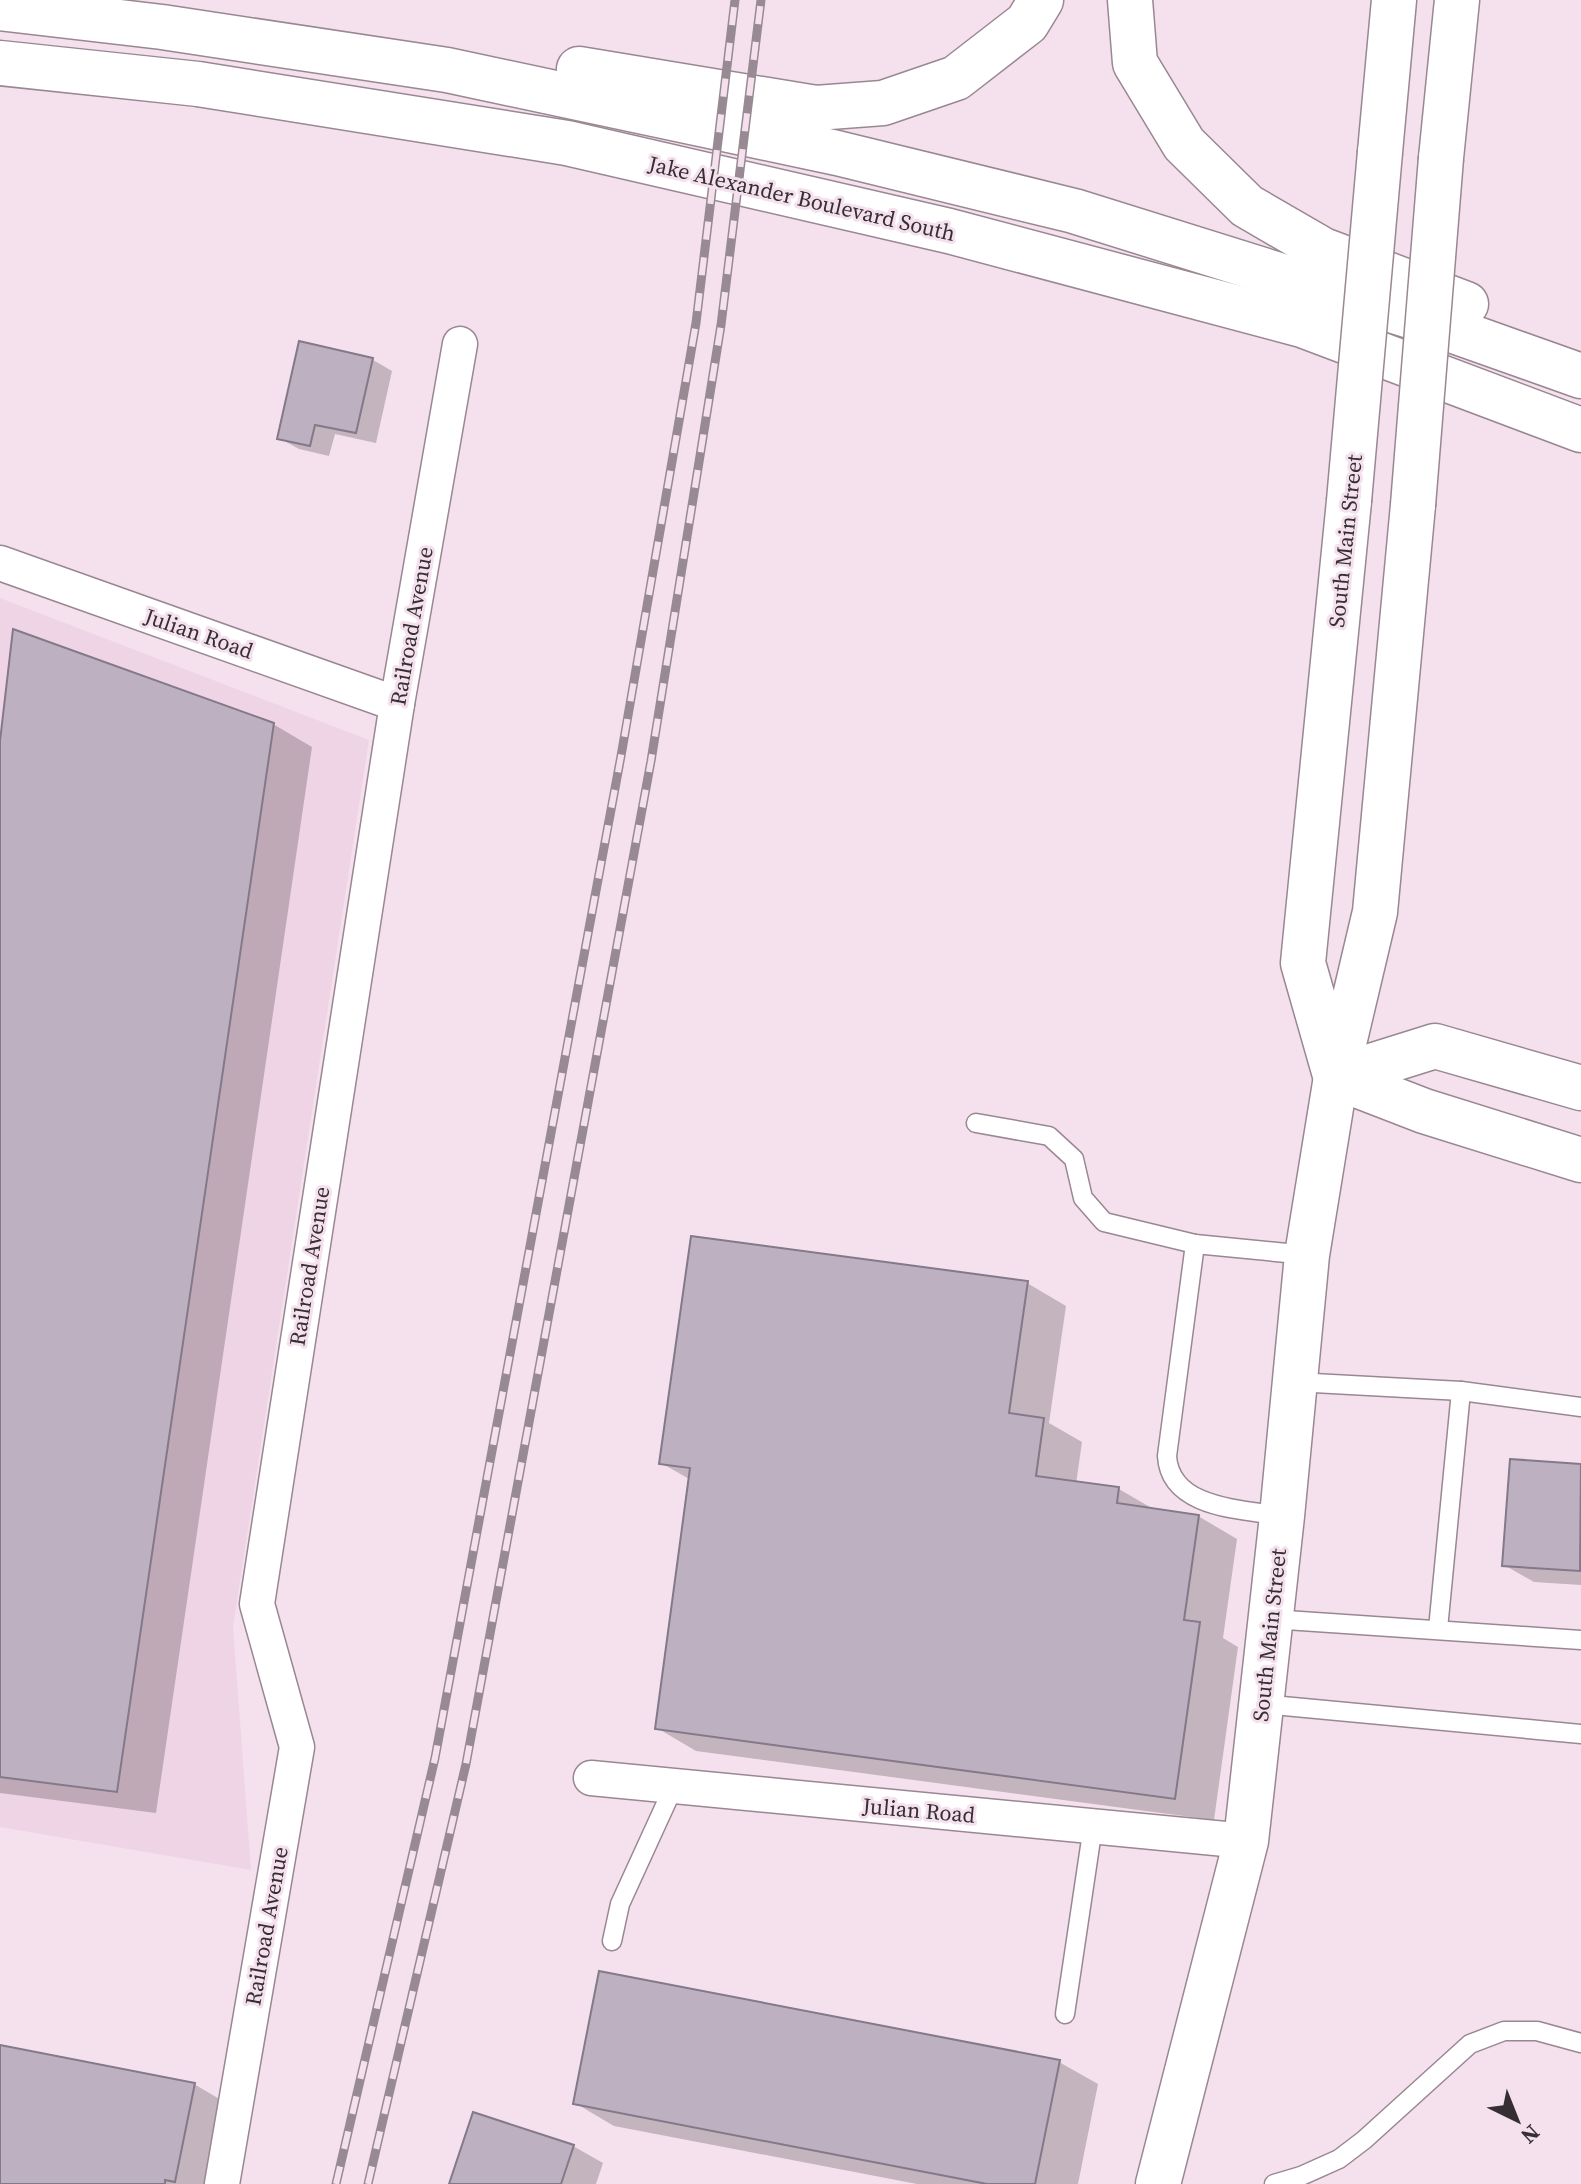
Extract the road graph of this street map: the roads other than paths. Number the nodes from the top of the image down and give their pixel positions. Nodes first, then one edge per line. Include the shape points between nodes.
1 (1041, 0) edge
2 (1130, 0) edge
3 (1394, 0) edge
4 (1457, 0) edge
5 (0, 8) edge
6 (162, 27) junction
7 (0, 63) edge
8 (460, 344) dead end
9 (1581, 347) edge
10 (1581, 376) edge
11 (1581, 430) edge
12 (0, 563) edge
13 (397, 704) junction
14 (1336, 1077) junction
15 (1581, 1088) edge
16 (976, 1123) dead end
17 (1581, 1160) edge
18 (1195, 1244) junction
19 (1307, 1255) junction
20 (1295, 1382) junction
21 (1461, 1391) junction
22 (1581, 1407) edge
23 (1282, 1516) junction
24 (1271, 1619) junction
25 (1438, 1629) junction
26 (1581, 1640) edge
27 (1262, 1704) junction
28 (1581, 1734) edge
29 (591, 1778) dead end
30 (674, 1786) junction
31 (1093, 1826) junction
32 (1246, 1841) junction
33 (612, 1941) dead end
34 (1065, 2014) dead end
35 (1581, 2043) edge
36 (1164, 2182) edge
37 (222, 2184) edge
38 (1274, 2184) edge

1 - 6 main road via 1027,23 956,78 883,103 816,108 453,49
2 - 9 main road via 1135,63 1184,144 1247,206 1323,250
3 - 14 main road, South Main Street, bridge via 1303,963
4 - 14 main road, South Main Street, bridge via 1375,912
5 - 6 main road
6 - 10 main road via 447,70 867,160 1074,211 1426,321
7 - 11 main road, Jake Alexander Boulevard South via 198,84 567,143 949,231 1302,325
8 - 13 street, Railroad Avenue
12 - 13 street, Julian Road
13 - 37 street, Railroad Avenue via 257,1604 297,1747
14 - 15 main road via 1435,1046
14 - 17 main road
14 - 19 main road, South Main Street
16 - 18 lane via 1049,1136 1074,1159 1083,1198 1104,1222
18 - 19 lane
18 - 23 lane via 1168,1472 1206,1504
19 - 20 main road, South Main Street
20 - 21 lane
20 - 23 main road, South Main Street
21 - 22 lane
21 - 25 lane
23 - 24 main road, South Main Street
24 - 25 lane
24 - 27 main road, South Main Street
25 - 26 lane
27 - 28 lane
27 - 32 main road, South Main Street
29 - 30 street, Julian Road
30 - 31 street, Julian Road
30 - 33 lane via 620,1904
31 - 32 street, Julian Road
31 - 34 lane
32 - 36 main road, South Main Street
35 - 38 lane via 1537,2031 1504,2031 1470,2044 1339,2159

